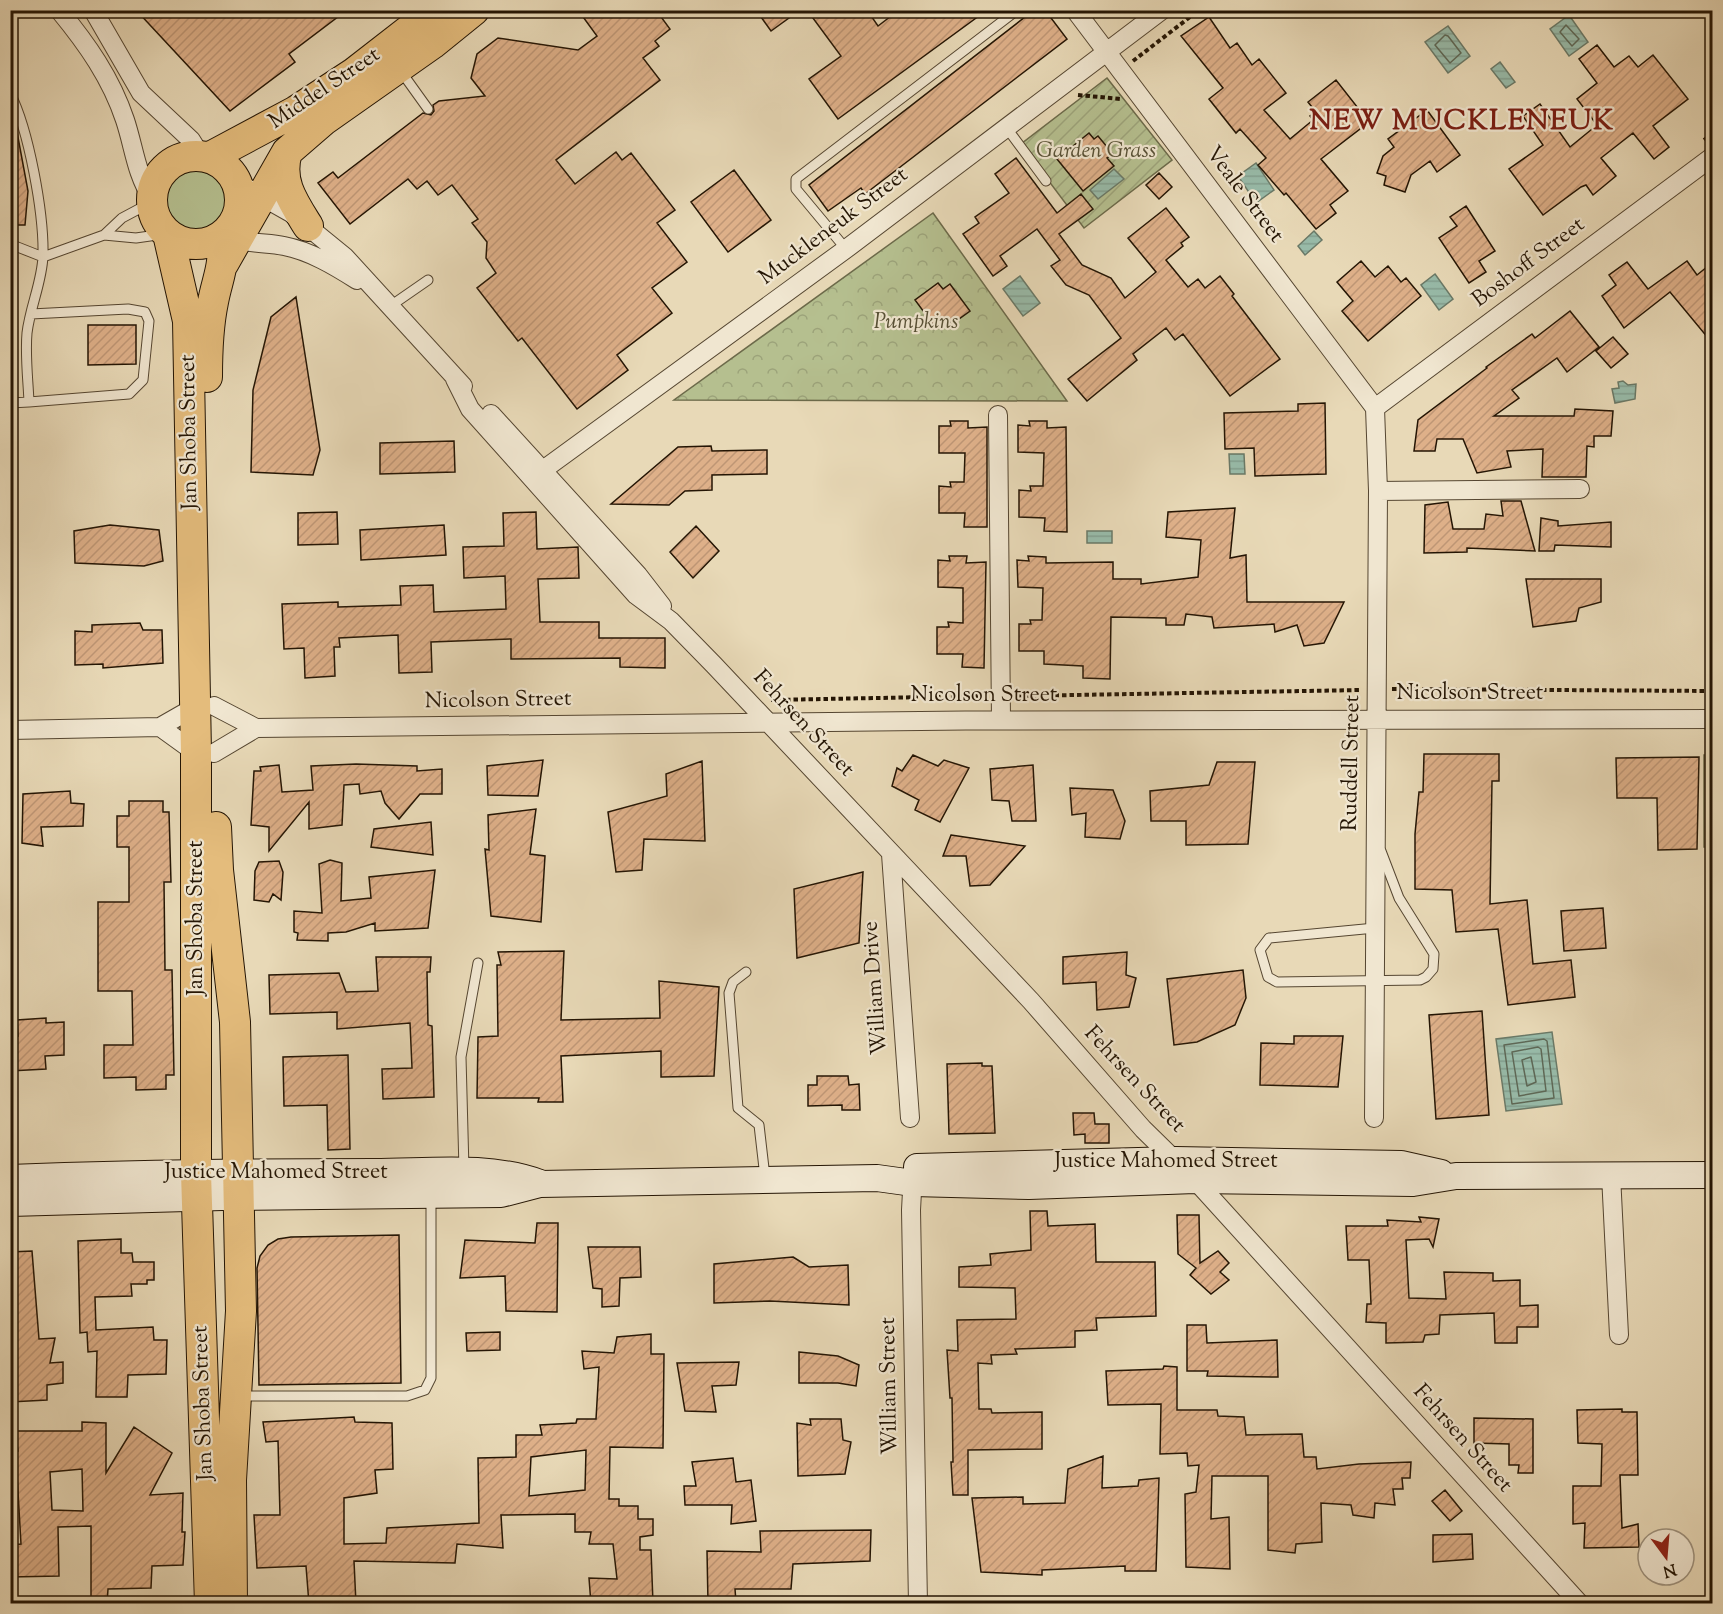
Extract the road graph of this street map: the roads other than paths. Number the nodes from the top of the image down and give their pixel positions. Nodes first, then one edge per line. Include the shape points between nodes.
1 (59, 10) edge
2 (93, 10) edge
3 (435, 10) edge
4 (474, 10) edge
5 (1017, 10) edge
6 (1075, 10) edge
7 (1162, 10) edge
8 (1106, 53) junction
9 (399, 68) junction
10 (10, 93) edge
11 (428, 109) dead end
12 (324, 120) junction
13 (1006, 127) junction
14 (1708, 149) edge
15 (287, 152) junction
16 (206, 157) junction
17 (1046, 181) dead end
18 (247, 192) junction
19 (152, 200) junction
20 (308, 226) junction
21 (167, 234) junction
22 (104, 235) junction
23 (10, 244) edge
24 (227, 244) junction
25 (846, 249) junction
26 (43, 257) junction
27 (428, 280) dead end
28 (371, 289) junction
29 (389, 308) junction
30 (31, 314) junction
31 (29, 402) junction
32 (10, 403) edge
33 (1375, 408) junction
34 (998, 415) dead end
35 (537, 474) junction
36 (1580, 489) dead end
37 (1378, 491) junction
38 (205, 706) junction
39 (1375, 719) junction
40 (1713, 719) edge
41 (1001, 720) junction
42 (766, 721) junction
43 (160, 727) junction
44 (256, 728) junction
45 (10, 730) edge
46 (205, 753) junction
47 (1375, 834) junction
48 (891, 854) junction
49 (1375, 928) junction
50 (478, 963) dead end
51 (746, 972) dead end
52 (1377, 979) junction
53 (910, 1118) dead end
54 (1374, 1118) dead end
55 (1176, 1160) junction
56 (464, 1172) junction
57 (913, 1175) junction
58 (1611, 1175) junction
59 (1713, 1175) edge
60 (1456, 1176) junction
61 (10, 1178) edge
62 (765, 1180) junction
63 (1196, 1180) junction
64 (540, 1184) junction
65 (218, 1187) junction
66 (431, 1195) junction
67 (10, 1203) edge
68 (1619, 1335) dead end
69 (237, 1396) junction
70 (210, 1604) edge
71 (232, 1604) edge
72 (918, 1604) edge
73 (1580, 1604) edge

1 - 19 street via 111,86 139,175
2 - 16 street via 141,93
3 - 16 main road, Middel Street via 354,73 296,111
4 - 9 main road, Middel Street
5 - 25 lane via 796,179 796,189
6 - 8 street, Veale Street
7 - 8 street, Muckleneuk Street
8 - 13 street, Muckleneuk Street
8 - 33 street, Veale Street
9 - 11 lane
9 - 12 main road, Middel Street
10 - 26 lane via 32,169
12 - 15 main road, Middel Street
12 - 18 main road, Middel Street via 292,137 268,159
13 - 17 lane
13 - 25 street, Muckleneuk Street
14 - 33 street, Boshoff Street
15 - 18 main road, Middel Street
15 - 20 main road via 283,163 285,185
16 - 18 main road via 231,172
16 - 19 main road via 189,156 168,166 160,175
18 - 20 street, Fehrsen Street
18 - 24 main road, Middel Street
19 - 21 main road via 155,217
19 - 22 lane via 122,218
20 - 28 street, Fehrsen Street via 345,257
21 - 22 lane via 136,238
21 - 24 main road via 193,244
21 - 38 main road, Jan Shoba Street via 188,321
22 - 26 lane
23 - 26 lane
24 - 28 street, Fehrsen Street via 296,250 334,266
24 - 38 main road, Jan Shoba Street via 209,326
25 - 35 street, Muckleneuk Street
26 - 30 lane
27 - 29 lane
28 - 29 street, Fehrsen Street
29 - 35 street, Fehrsen Street via 476,398
30 - 31 lane via 27,333
30 - 31 lane via 128,309 145,312 149,321 142,380 129,394
31 - 32 lane
33 - 37 street, Ruddell Street
34 - 41 street
35 - 42 street, Fehrsen Street via 638,575 671,621
36 - 37 street
37 - 39 street, Ruddell Street via 1368,686
38 - 43 street
38 - 44 street, Nicolson Street
38 - 46 main road, Jan Shoba Street
39 - 40 street, Nicolson Street
39 - 41 street, Nicolson Street
39 - 47 street, Ruddell Street
41 - 42 street, Nicolson Street
42 - 44 street, Nicolson Street
42 - 48 street, Fehrsen Street
43 - 45 street
43 - 46 street
44 - 46 street, Nicolson Street
46 - 65 main road, Jan Shoba Street
46 - 65 main road, Jan Shoba Street via 235,1022
47 - 49 street, Ruddell Street
47 - 52 lane via 1399,897 1435,961 1430,974 1420,980
48 - 53 street, William Drive
48 - 55 street, Fehrsen Street via 1030,1001 1143,1129
49 - 52 street, Ruddell Street
49 - 52 lane via 1269,938 1260,950 1268,977 1277,982
50 - 56 lane via 461,1058
51 - 62 lane via 733,982 729,993 736,1098 744,1115 759,1125
52 - 54 street, Ruddell Street
55 - 57 main road, Justice Mahomed Street
55 - 60 main road, Justice Mahomed Street via 1401,1164
55 - 63 street, Fehrsen Street
56 - 64 main road, Justice Mahomed Street via 506,1174
56 - 65 main road, Justice Mahomed Street
57 - 62 main road, Justice Mahomed Street
57 - 63 main road, Justice Mahomed Street via 1029,1186
57 - 72 street, William Street
58 - 59 main road, Justice Mahomed Street
58 - 60 main road, Justice Mahomed Street
58 - 68 street
60 - 63 main road, Justice Mahomed Street via 1413,1183
61 - 65 main road, Justice Mahomed Street
62 - 64 main road, Justice Mahomed Street
63 - 73 street, Fehrsen Street
64 - 66 main road, Justice Mahomed Street via 501,1194
65 - 66 main road, Justice Mahomed Street
65 - 67 main road, Justice Mahomed Street
65 - 69 main road, Jan Shoba Street via 240,1322
65 - 70 main road, Jan Shoba Street via 204,1410
66 - 69 lane via 431,1378 425,1390 407,1396
69 - 71 main road, Jan Shoba Street via 231,1480

